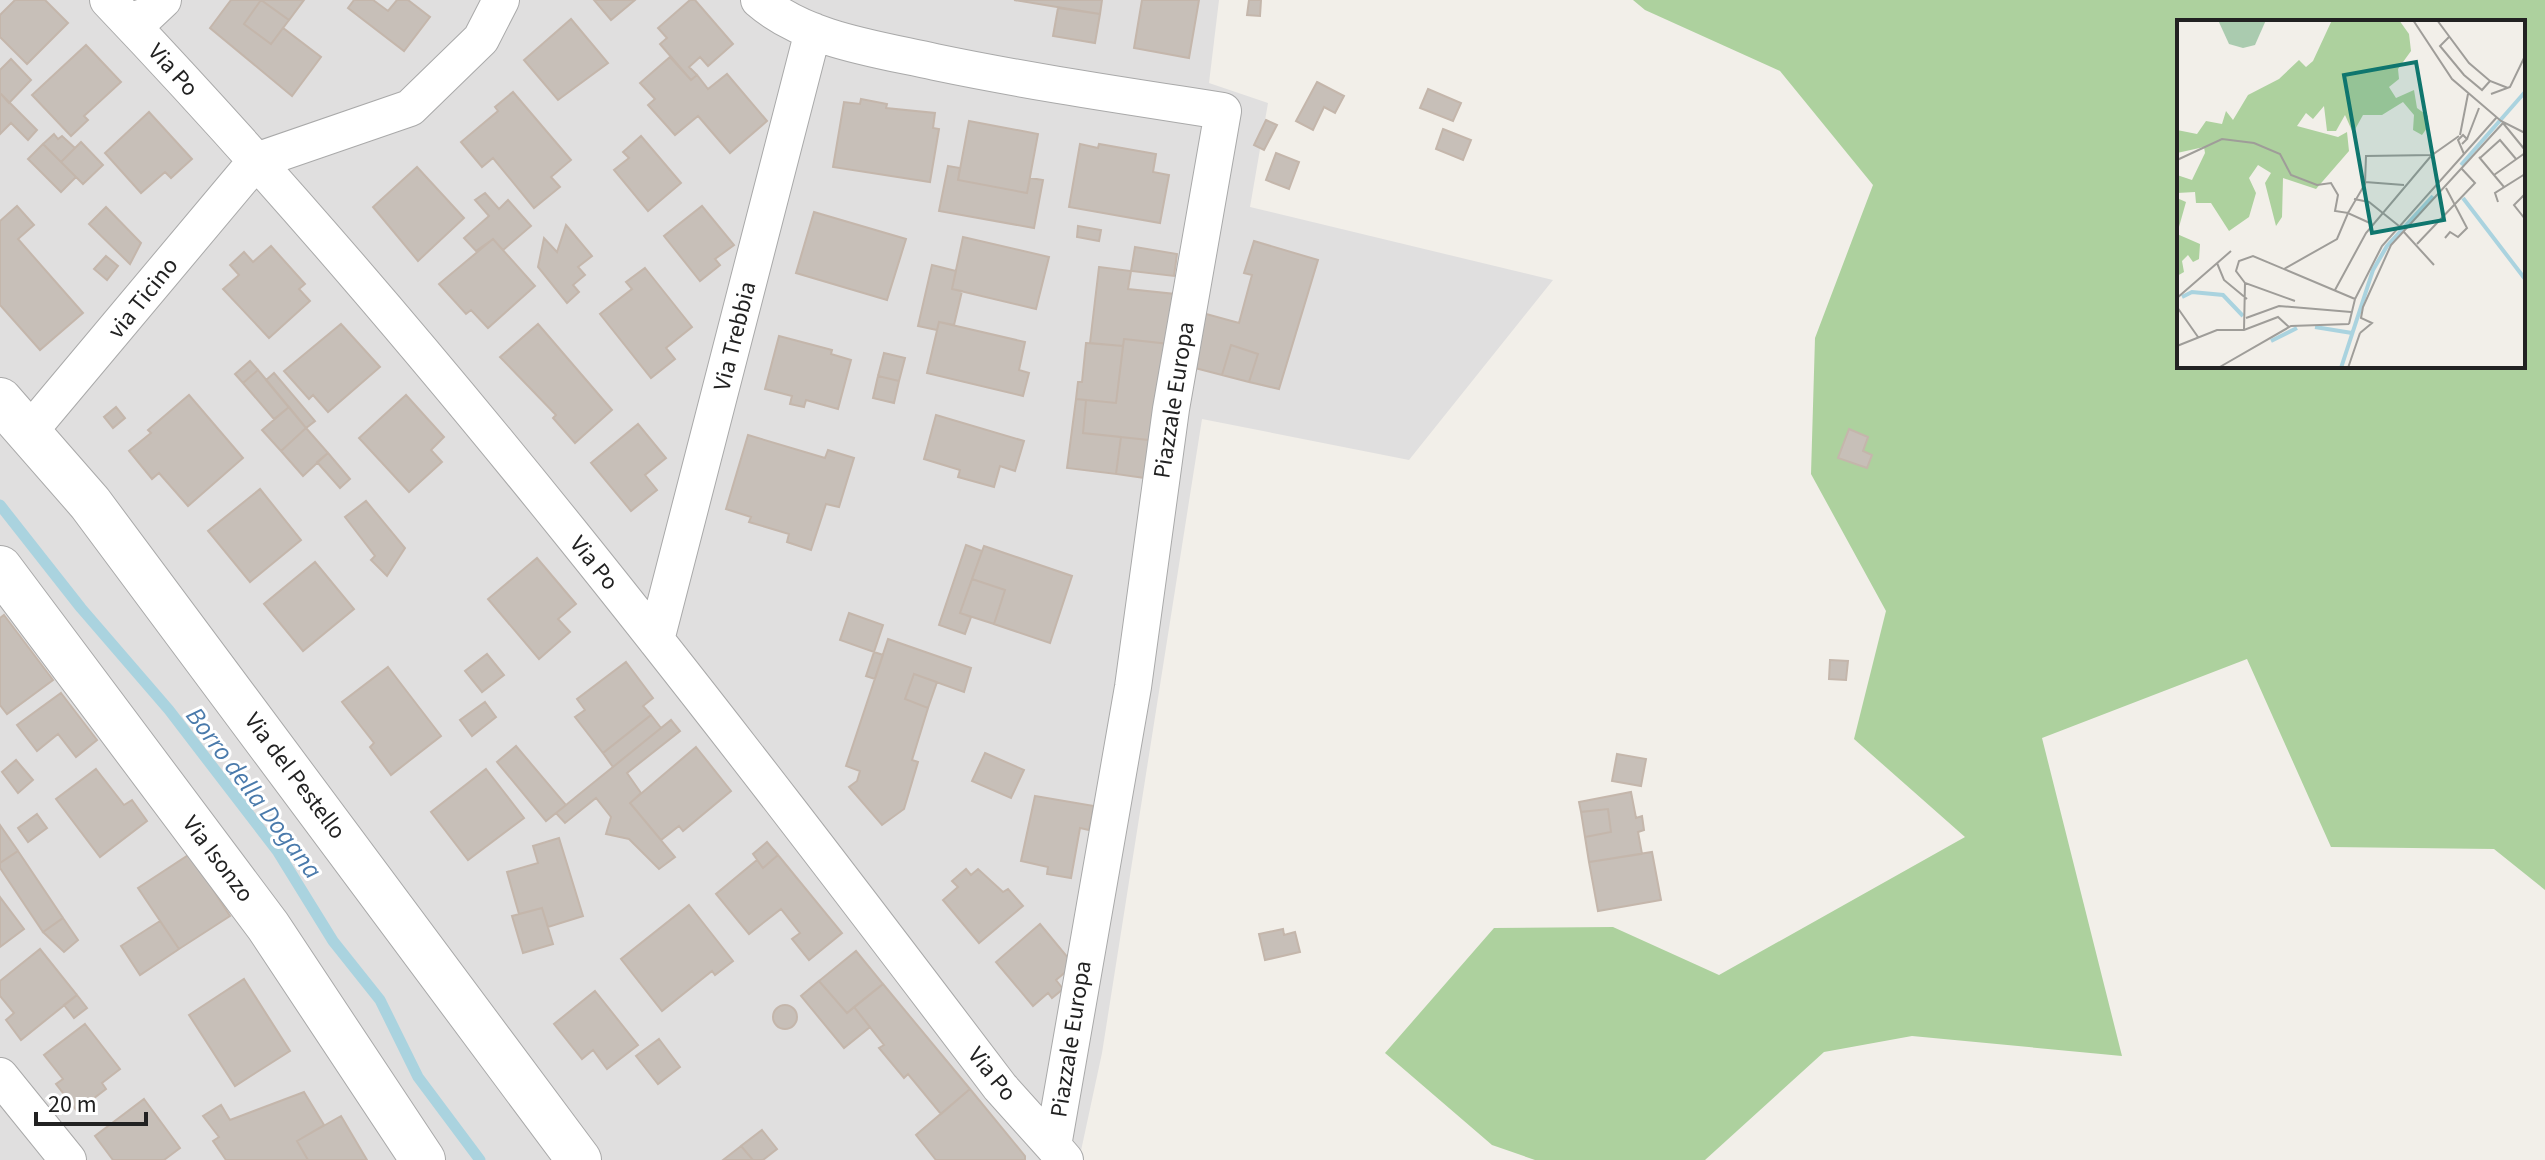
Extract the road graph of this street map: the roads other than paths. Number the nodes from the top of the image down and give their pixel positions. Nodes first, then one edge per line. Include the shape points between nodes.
1 (163, 0) edge
2 (501, 0) edge
3 (759, 0) edge
4 (119, 11) edge
5 (813, 31) junction
6 (256, 161) junction
7 (0, 400) edge
8 (28, 433) junction
9 (0, 568) edge
10 (656, 640) junction
11 (0, 1076) edge
12 (1059, 1153) edge
13 (68, 1160) edge
14 (423, 1160) edge
15 (579, 1160) edge

1 - 4 street via 146,16
2 - 6 street via 481,39 410,108
3 - 5 street, Piazzale Europa via 776,15
4 - 6 street, Via Po
5 - 10 street, Via Trebbia
5 - 12 street, Piazzale Europa via 1032,82 1223,111 1171,409
6 - 8 street, via Ticino
6 - 10 street, Via Po via 475,416
7 - 8 street, Via del Pestello
8 - 15 street, Via del Pestello via 90,503
9 - 14 street, Via Isonzo via 268,926
10 - 12 street, Via Po via 1000,1087
11 - 13 street

